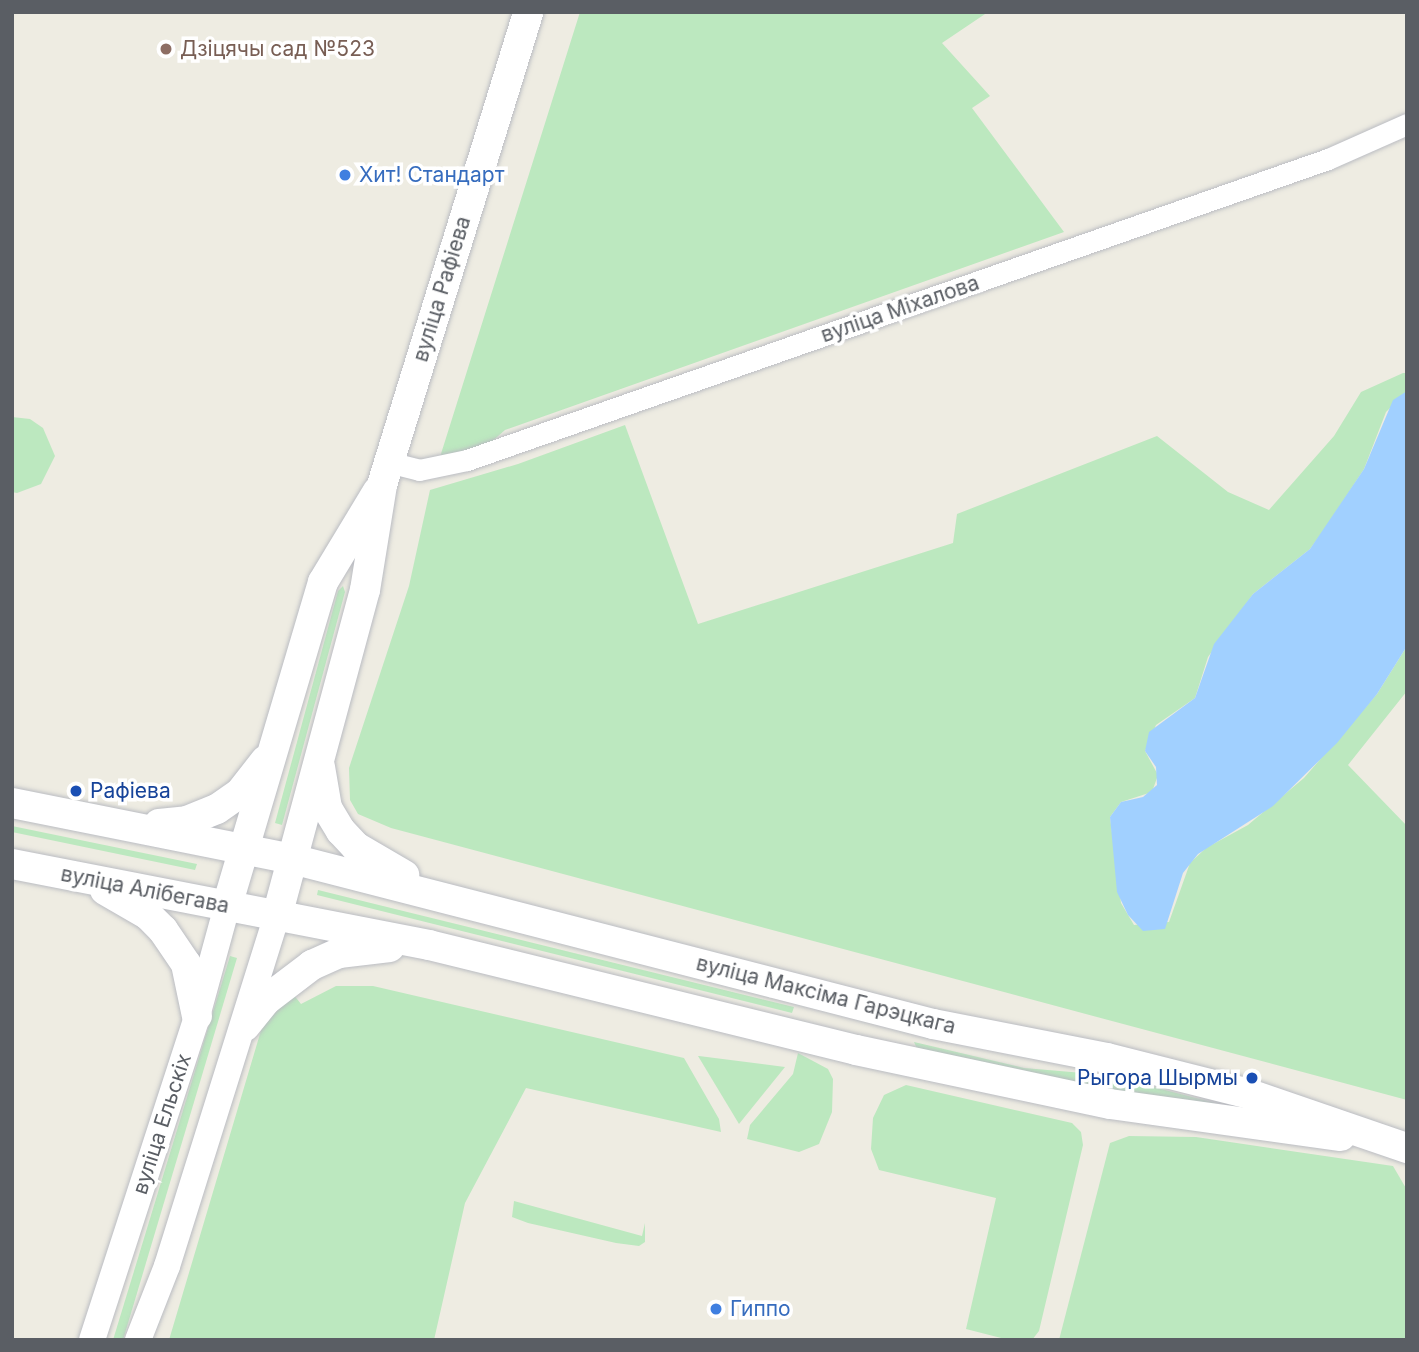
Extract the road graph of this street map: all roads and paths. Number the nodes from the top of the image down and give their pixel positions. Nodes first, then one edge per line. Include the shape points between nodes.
1 (528, 12) edge
2 (1407, 124) edge
3 (385, 474) junction
4 (278, 738) junction
5 (319, 754) junction
6 (12, 803) edge
7 (141, 825) junction
8 (269, 854) junction
9 (12, 864) edge
10 (80, 877) junction
11 (445, 895) junction
12 (227, 906) junction
13 (277, 916) junction
14 (429, 945) junction
15 (866, 1005) junction
16 (197, 1016) junction
17 (245, 1026) junction
18 (856, 1050) junction
19 (1393, 1144) edge
20 (92, 1340) edge
21 (138, 1340) edge

1 - 3 main road, вуліца Рафіева
2 - 3 street, вуліца Міхалова via 1328,159 467,460
3 - 4 main road, вуліца Рафіева via 323,582
3 - 5 main road, вуліца Рафіева via 365,590
4 - 7 main road via 251,780 217,809 187,821
4 - 8 main road, вуліца Рафіева
5 - 8 main road, вуліца Рафіева
5 - 11 main road via 321,787 341,831 385,865
6 - 7 main road
7 - 8 main road
8 - 11 main road, вуліца Максіма Гарэцкага
8 - 12 main road, вуліца Рафіева
8 - 13 main road, вуліца Рафіева
9 - 10 main road, вуліца Алібегава
10 - 12 main road, вуліца Алібегава
10 - 16 main road via 148,915 163,930 186,964
11 - 15 main road, вуліца Максіма Гарэцкага
12 - 13 main road, вуліца Алібегава
12 - 16 street, вуліца Ельскіх
13 - 14 main road, вуліца Максіма Гарэцкага
13 - 17 street
14 - 17 main road via 365,948 312,965 266,1000
14 - 18 main road, вуліца Максіма Гарэцкага
15 - 18 main road
15 - 19 main road, вуліца Максіма Гарэцкага via 1249,1094
16 - 20 street, вуліца Ельскіх
17 - 21 street via 167,1266
18 - 19 main road, вуліца Максіма Гарэцкага via 1110,1104

